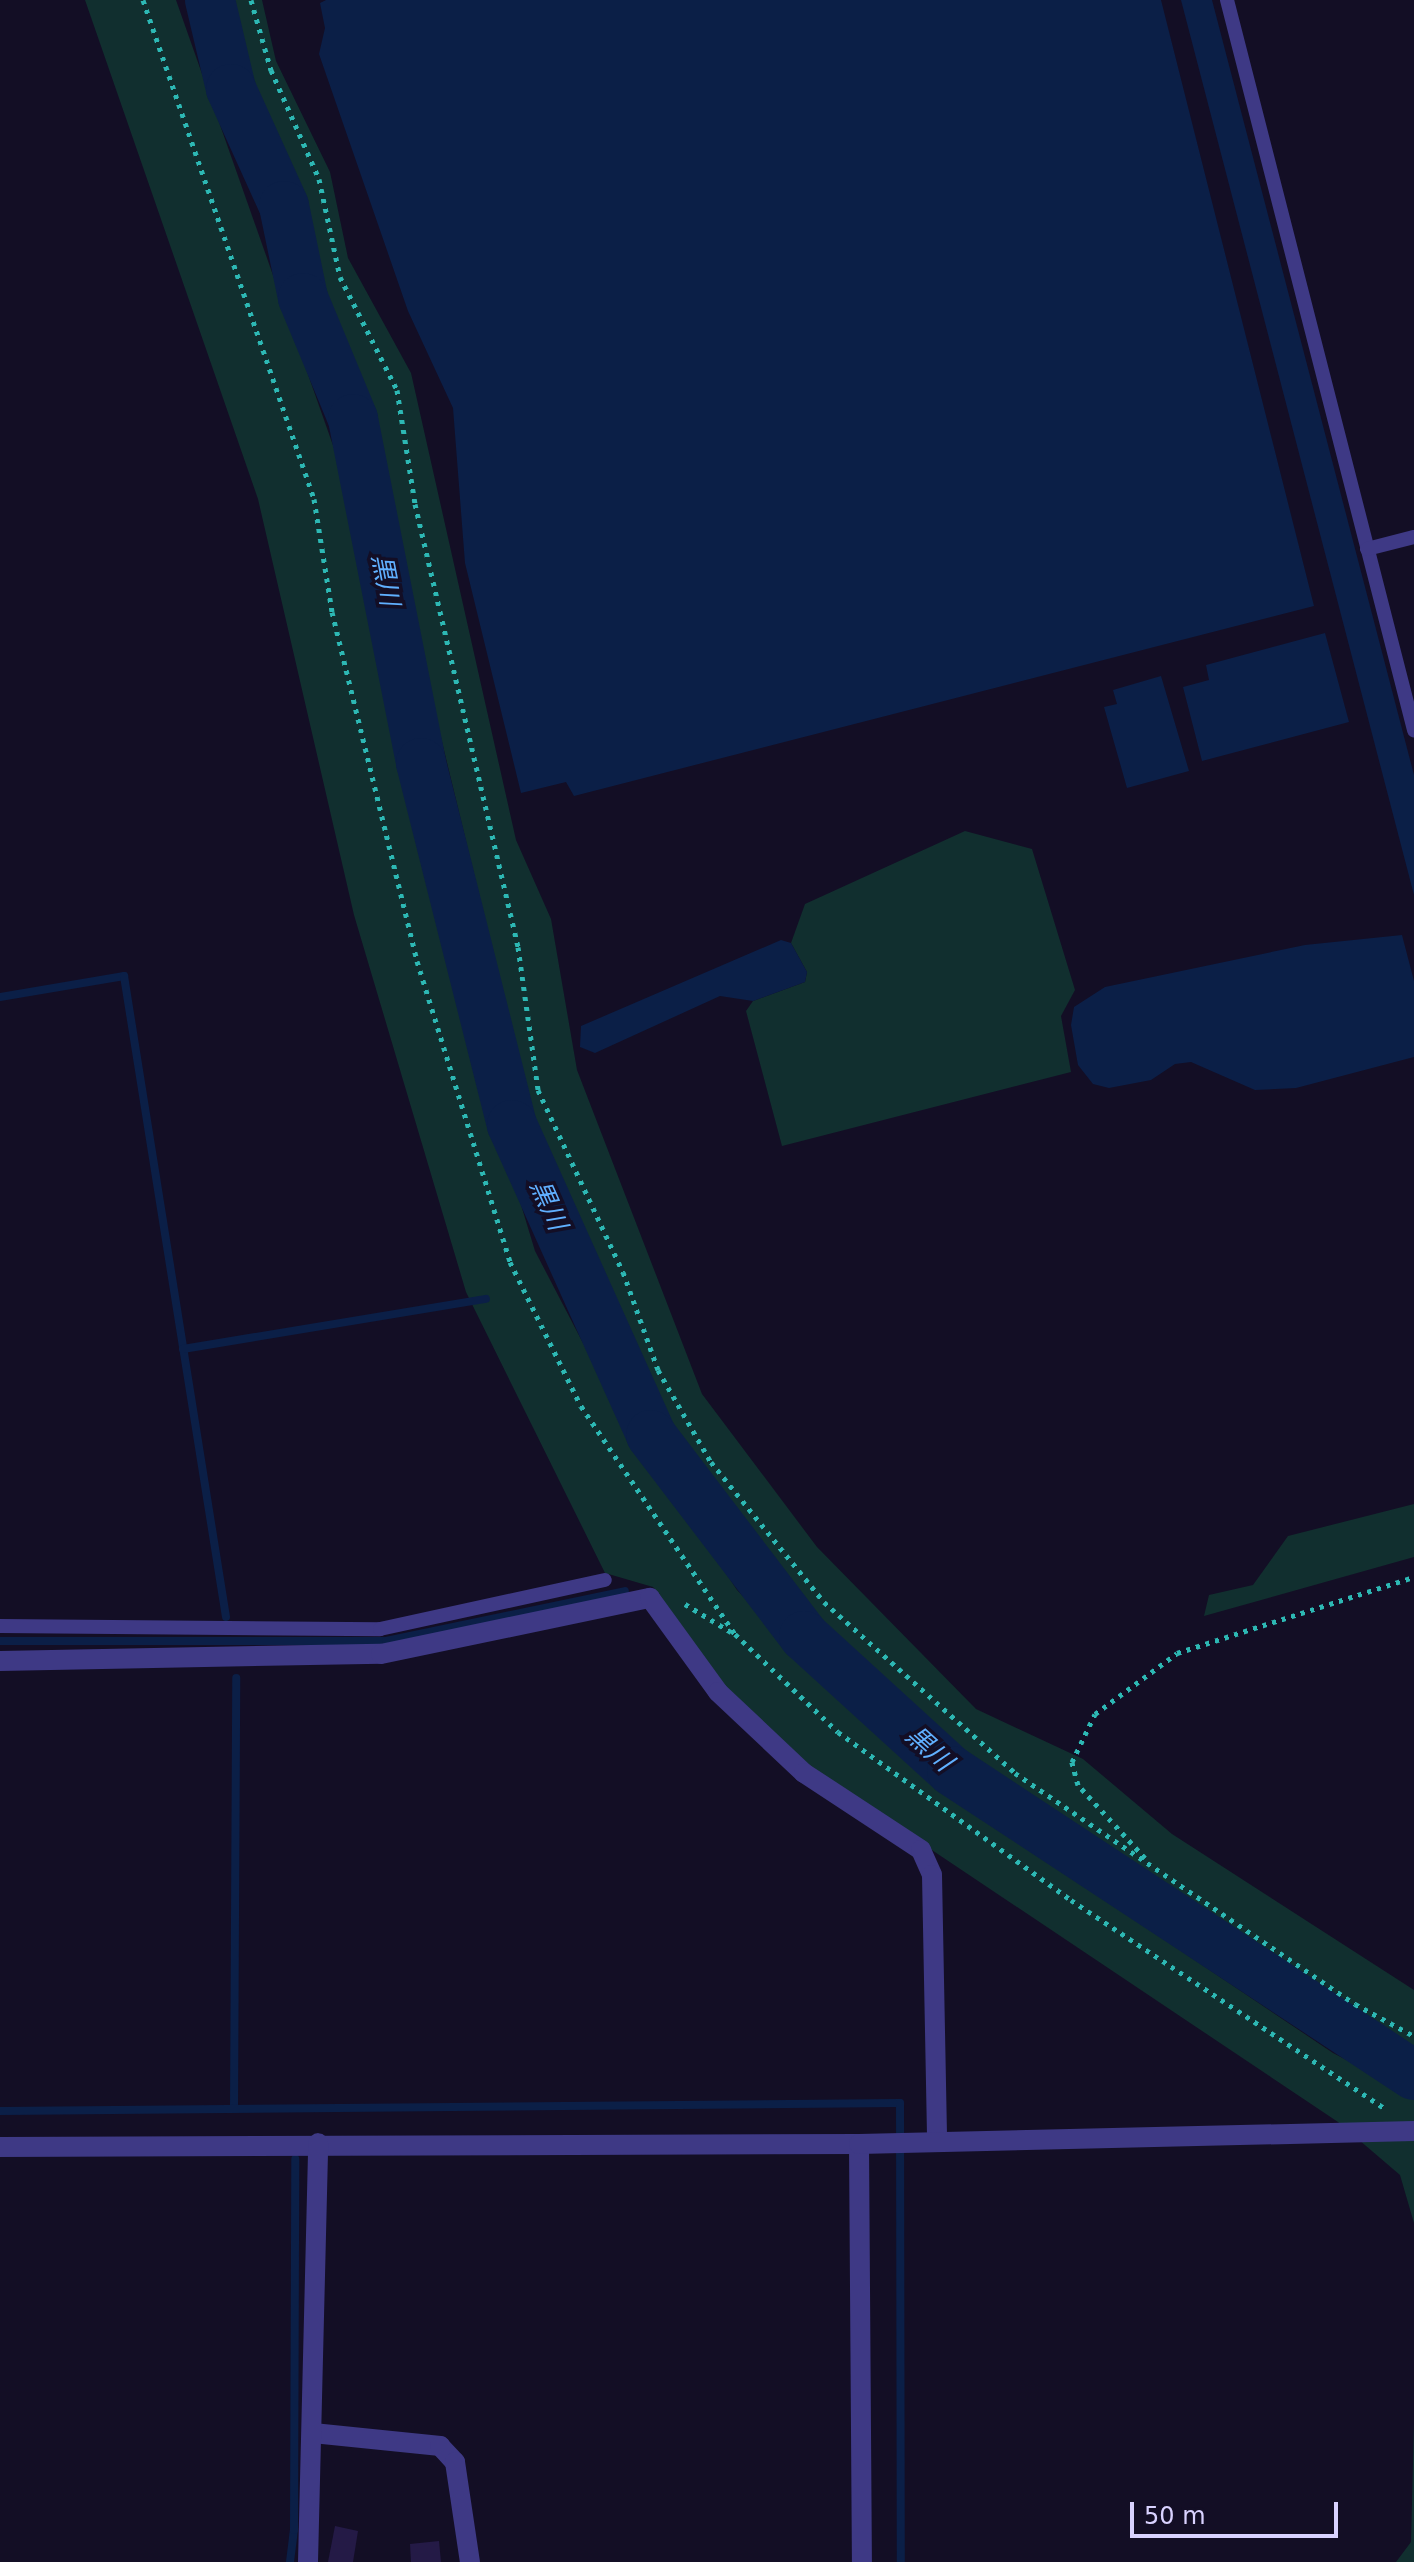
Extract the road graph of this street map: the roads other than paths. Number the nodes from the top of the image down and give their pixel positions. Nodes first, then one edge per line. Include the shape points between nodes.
1 (1227, 0) edge
2 (1414, 537) edge
3 (1367, 549) junction
4 (1414, 730) edge
5 (605, 1580) dead end
6 (0, 1626) edge
7 (0, 1661) edge
8 (1407, 2124) edge
9 (937, 2138) junction
10 (318, 2143) junction
11 (859, 2144) junction
12 (0, 2147) edge
13 (313, 2433) junction
14 (308, 2562) edge
15 (470, 2562) edge
16 (862, 2562) edge

1 - 3 lane
2 - 3 lane
3 - 4 lane
5 - 6 lane via 380,1629
7 - 9 street via 381,1654 650,1598 729,1702 804,1773 921,1850 932,1875
8 - 9 street
9 - 11 street
10 - 11 street
10 - 12 street
10 - 13 street
11 - 16 street
13 - 14 street
13 - 15 street via 440,2446 455,2462

